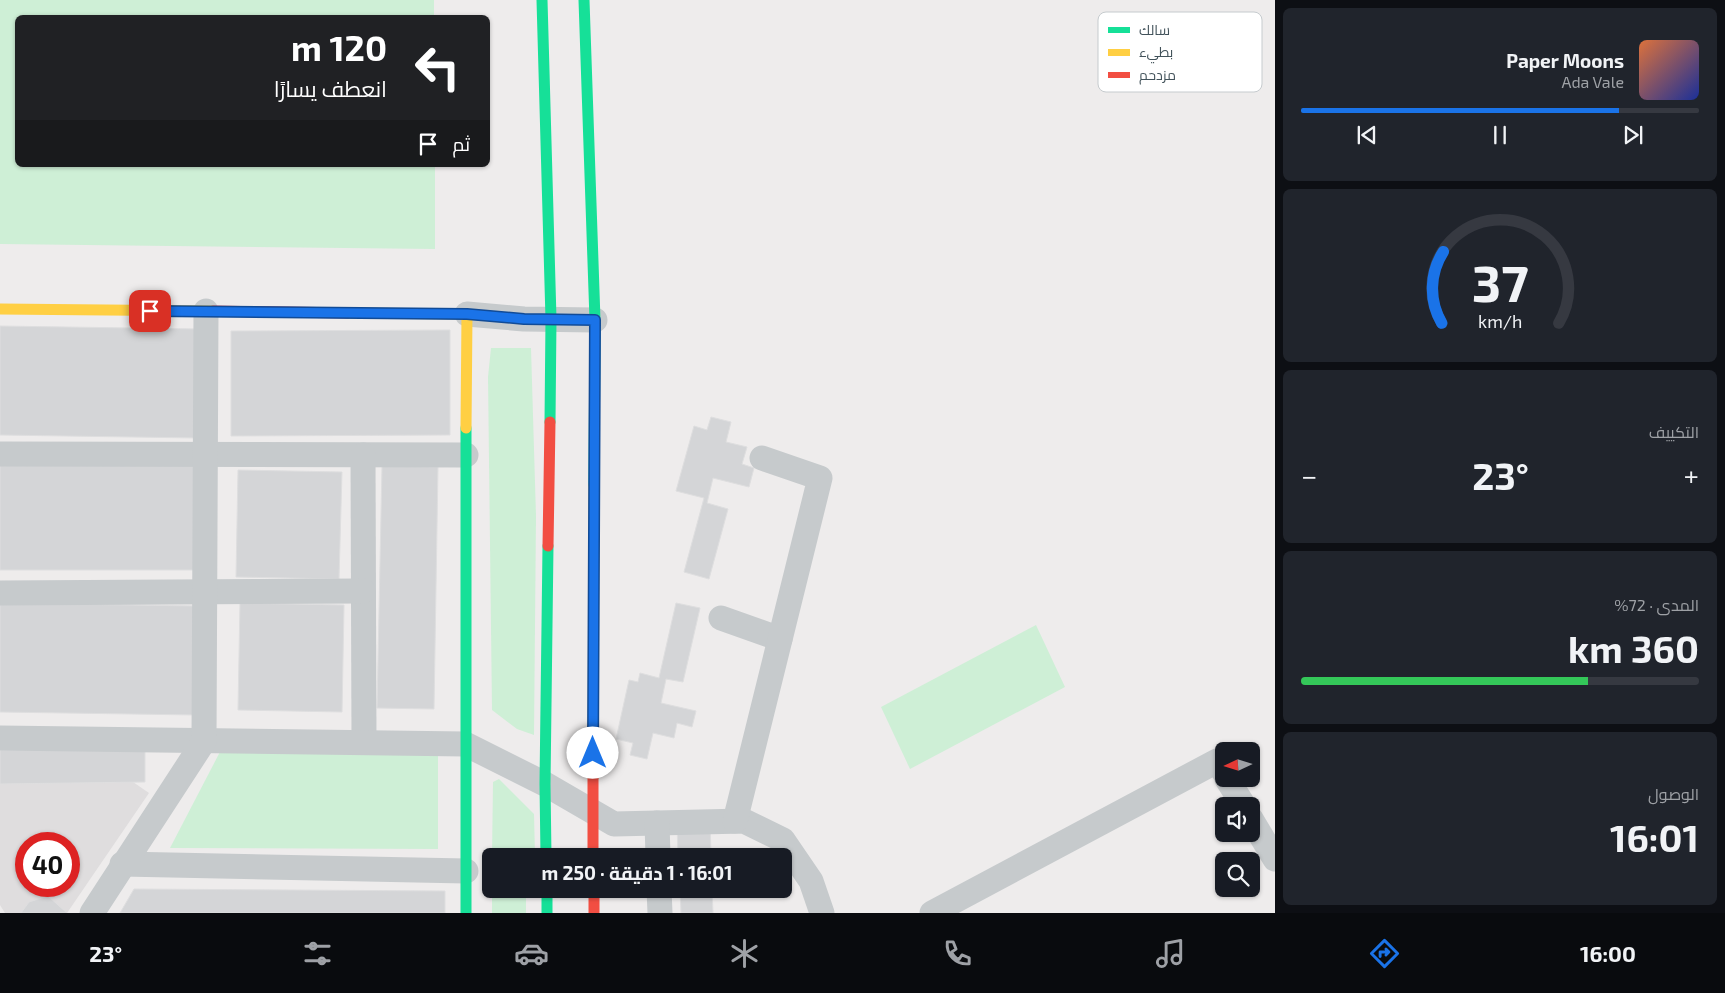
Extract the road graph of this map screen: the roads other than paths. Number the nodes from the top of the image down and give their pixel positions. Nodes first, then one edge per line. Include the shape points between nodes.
1 (542, 0) edge
2 (584, 0) edge
3 (0, 309) edge
4 (206, 311) junction
5 (467, 314) junction
6 (551, 319) junction
7 (595, 320) junction
8 (0, 454) edge
9 (205, 454) junction
10 (363, 455) junction
11 (466, 455) junction
12 (762, 458) dead end
13 (363, 591) junction
14 (204, 592) junction
15 (0, 593) edge
16 (721, 618) dead end
17 (780, 639) junction
18 (0, 738) edge
19 (204, 740) junction
20 (364, 742) junction
21 (465, 744) junction
22 (1215, 762) edge
23 (545, 784) junction
24 (593, 812) junction
25 (736, 821) junction
26 (657, 823) junction
27 (1260, 834) edge
28 (546, 848) edge
29 (593, 848) edge
30 (658, 848) edge
31 (1275, 859) edge
32 (122, 864) junction
33 (466, 871) junction
34 (547, 898) edge
35 (594, 898) edge
36 (659, 898) edge
37 (92, 913) edge
38 (466, 913) edge
39 (547, 913) edge
40 (594, 913) edge
41 (660, 913) edge
42 (822, 913) edge
43 (932, 913) edge

1 - 6 street
2 - 7 street
3 - 4 street
4 - 5 street
4 - 9 street
5 - 6 street
5 - 11 street
6 - 7 street
6 - 23 street
7 - 24 street
8 - 9 street
9 - 10 street
9 - 14 street
10 - 11 street
10 - 13 street
11 - 21 street
12 - 17 street via 820,478
13 - 14 street
13 - 20 street
14 - 15 street
14 - 19 street
16 - 17 street
17 - 25 street
18 - 19 street
19 - 20 street
19 - 32 street
20 - 21 street
21 - 23 street
21 - 33 street
22 - 43 street
23 - 24 street
23 - 28 street
24 - 26 street via 614,824
24 - 29 street
25 - 26 street
25 - 42 street via 744,821 783,840 811,881
26 - 30 street
27 - 31 street
32 - 33 street
32 - 37 street
33 - 38 street
34 - 39 street
35 - 40 street
36 - 41 street

